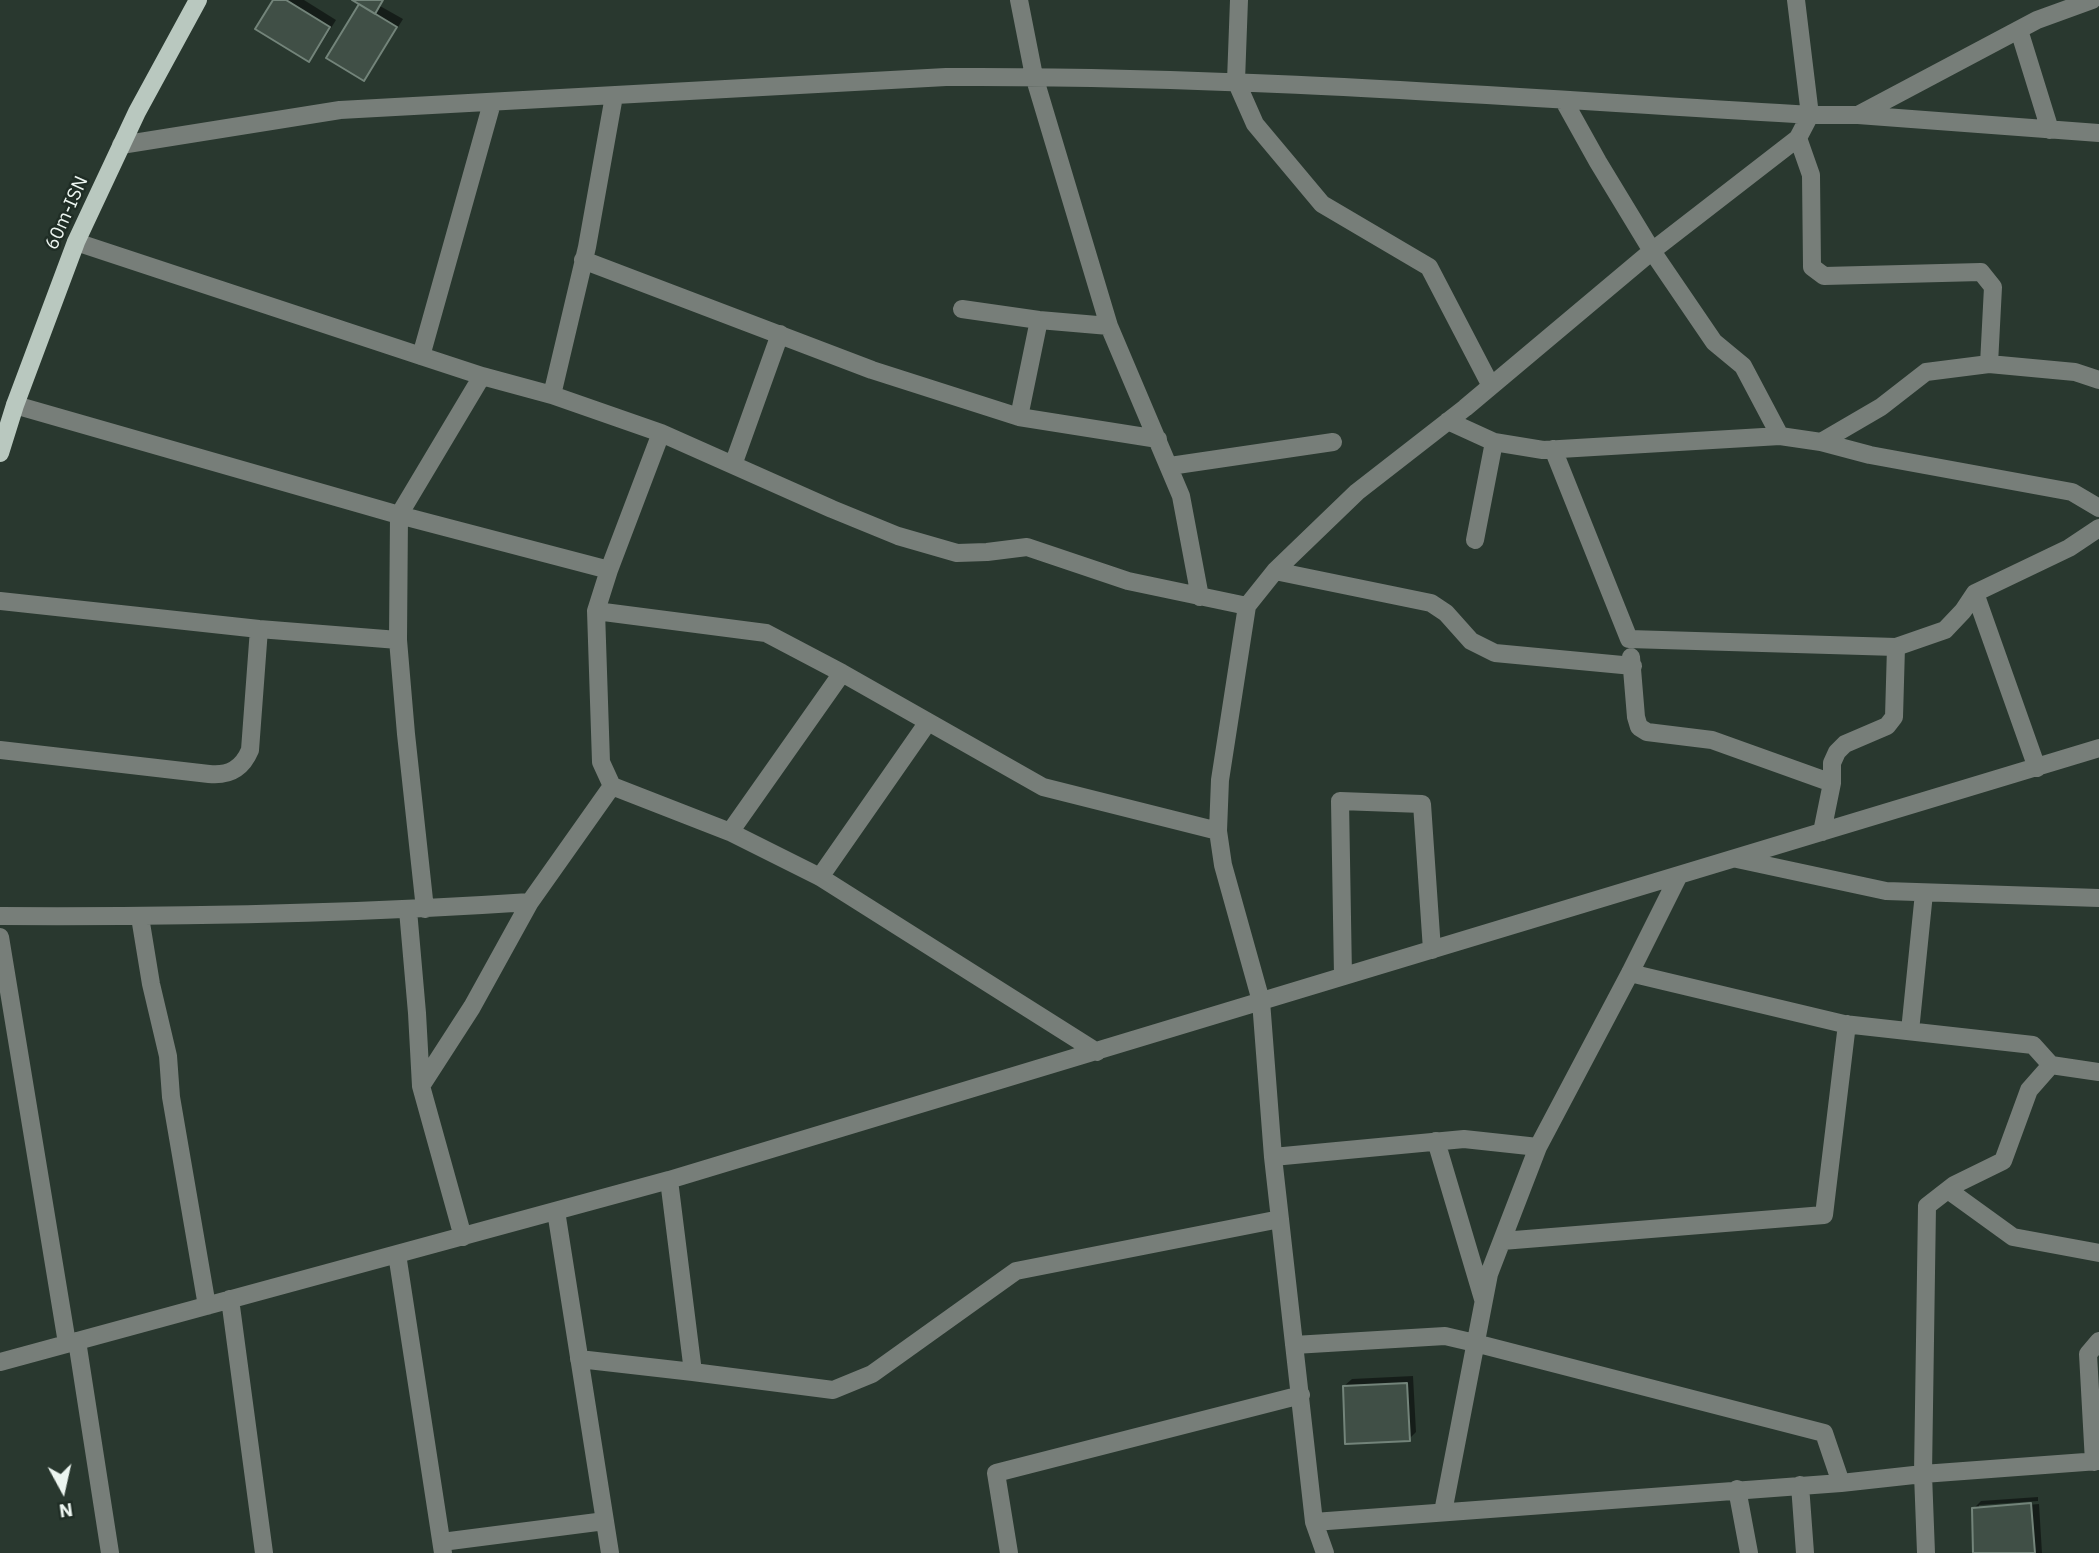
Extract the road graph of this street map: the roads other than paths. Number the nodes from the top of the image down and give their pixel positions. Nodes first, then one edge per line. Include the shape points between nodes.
1 (198, 0) edge
2 (1019, 0) edge
3 (1239, 0) edge
4 (1796, 0) edge
5 (2092, 0) edge
6 (2019, 30) junction
7 (1034, 76) junction
8 (1236, 81) junction
9 (614, 96) junction
10 (1564, 101) junction
11 (492, 103) junction
12 (1810, 115) junction
13 (1858, 115) junction
14 (2050, 130) junction
15 (2099, 133) edge
16 (1798, 138) junction
17 (121, 145) junction
18 (76, 242) junction
19 (1652, 251) junction
20 (583, 260) junction
21 (962, 309) dead end
22 (1039, 320) junction
23 (1109, 326) junction
24 (780, 334) junction
25 (421, 356) junction
26 (1989, 364) junction
27 (482, 376) junction
28 (2099, 380) edge
29 (1491, 386) junction
30 (552, 394) junction
31 (15, 405) junction
32 (1019, 416) junction
33 (1448, 421) junction
34 (661, 433) junction
35 (1780, 436) junction
36 (1158, 439) junction
37 (1333, 442) dead end
38 (1494, 442) junction
39 (1821, 442) junction
40 (1553, 449) junction
41 (0, 453) edge
42 (733, 465) junction
43 (1170, 466) junction
44 (2099, 508) edge
45 (400, 514) junction
46 (2099, 528) edge
47 (1475, 540) dead end
48 (609, 570) junction
49 (1275, 571) junction
50 (1975, 593) junction
51 (1200, 597) junction
52 (0, 601) edge
53 (1247, 606) junction
54 (596, 611) junction
55 (259, 629) junction
56 (1629, 639) junction
57 (398, 640) junction
58 (1896, 647) junction
59 (1633, 666) junction
60 (842, 673) junction
61 (928, 722) junction
62 (2099, 748) edge
63 (0, 750) edge
64 (2036, 768) junction
65 (1832, 783) junction
66 (611, 786) junction
67 (1218, 831) junction
68 (730, 832) junction
69 (1822, 832) junction
70 (1733, 858) junction
71 (1679, 875) junction
72 (820, 877) junction
73 (1924, 893) junction
74 (2099, 898) edge
75 (530, 902) junction
76 (416, 909) junction
77 (0, 916) edge
78 (140, 917) junction
79 (0, 937) edge
80 (1432, 950) junction
81 (1630, 973) junction
82 (1343, 976) junction
83 (1261, 1001) junction
84 (1847, 1024) junction
85 (1910, 1031) junction
86 (1097, 1052) junction
87 (2051, 1065) junction
88 (2099, 1072) edge
89 (421, 1086) junction
90 (1436, 1141) junction
91 (1538, 1147) junction
92 (1273, 1157) junction
93 (669, 1180) junction
94 (1948, 1190) junction
95 (556, 1211) junction
96 (1280, 1219) junction
97 (463, 1237) junction
98 (1502, 1241) junction
99 (2099, 1252) edge
100 (397, 1254) junction
101 (230, 1299) junction
102 (1484, 1300) junction
103 (207, 1306) junction
104 (2099, 1341) edge
105 (72, 1342) junction
106 (1475, 1343) junction
107 (1294, 1345) junction
108 (579, 1359) junction
109 (0, 1362) edge
110 (693, 1372) junction
111 (1301, 1395) junction
112 (2096, 1462) edge
113 (1923, 1474) junction
114 (1841, 1483) junction
115 (1800, 1485) junction
116 (1737, 1489) junction
117 (1443, 1511) junction
118 (605, 1521) junction
119 (1314, 1522) junction
120 (442, 1547) edge
121 (110, 1553) edge
122 (264, 1553) edge
123 (610, 1553) edge
124 (1009, 1553) edge
125 (1325, 1553) edge
126 (1749, 1553) edge
127 (1805, 1553) edge
128 (1926, 1553) edge

1 - 17 main road, 60m-ISN
2 - 7 street
3 - 8 street
4 - 12 street
5 - 6 street
6 - 13 street
6 - 14 street
7 - 8 street
7 - 9 street
7 - 23 street
8 - 10 street
8 - 29 street via 1255,124 1322,204 1429,267
9 - 11 street
9 - 20 street
10 - 12 street
10 - 19 street
11 - 17 street via 340,110
11 - 25 street
12 - 13 street
12 - 16 street
13 - 14 street
14 - 15 street
16 - 19 street
16 - 26 street via 1811,176 1812,267 1824,276 1981,272 1993,287
17 - 18 main road, 60m-ISN
18 - 25 street
18 - 31 main road, 60m-ISN
19 - 29 street
19 - 35 street via 1714,342 1744,366
20 - 24 street
20 - 30 street
21 - 22 street
22 - 23 street
22 - 32 street
23 - 36 street
24 - 32 street via 872,370
24 - 42 street
25 - 27 street
26 - 28 street via 2074,372
26 - 39 street via 1926,372 1881,407
27 - 30 street
27 - 45 street
29 - 33 street
30 - 34 street
31 - 41 main road, 60m-ISN
31 - 45 street
32 - 36 street
33 - 38 street
33 - 49 street via 1357,492
34 - 42 street
34 - 48 street
35 - 39 street
35 - 40 street
36 - 43 street
37 - 43 street
38 - 40 street
38 - 47 street
39 - 44 street via 1870,456 2072,492
40 - 56 street
42 - 51 street via 898,537 957,554 1027,547 1128,581
43 - 51 street via 1181,496
45 - 48 street
45 - 57 street
46 - 50 street via 2069,548
48 - 54 street
49 - 53 street
49 - 59 street via 1431,603 1447,613 1471,641 1495,653
50 - 58 street via 1945,630
50 - 64 street
51 - 53 street
52 - 55 street
53 - 67 street via 1220,780
54 - 60 street via 766,633
54 - 66 street via 601,762
55 - 57 street
55 - 63 street via 250,750 246,760 230,773
56 - 58 street
56 - 59 street
57 - 76 street
58 - 65 street via 1894,717 1887,726 1837,752
59 - 65 street via 1636,717 1647,732 1712,740
60 - 61 street
60 - 68 street
61 - 67 street via 1043,787
61 - 72 street
62 - 64 street
64 - 69 street
65 - 69 street
66 - 68 street
66 - 75 street
67 - 83 street
68 - 72 street
69 - 70 street
70 - 71 street
70 - 73 street via 1886,891
71 - 80 street
71 - 81 street
72 - 86 street
73 - 74 street
73 - 85 street
75 - 76 street
75 - 89 street via 472,1007
76 - 78 street
76 - 89 street
77 - 78 street
78 - 103 street via 168,1056 170,1097
79 - 105 street
80 - 82 street
80 - 82 street via 1422,804 1340,801
81 - 84 street
81 - 91 street
82 - 83 street
83 - 86 street
83 - 92 street
84 - 85 street
84 - 98 street via 1824,1215
85 - 87 street via 2033,1045
86 - 93 street
87 - 88 street
87 - 94 street via 2029,1090 2003,1161
89 - 97 street
90 - 91 street via 1464,1139
90 - 92 street
90 - 102 street
91 - 98 street
92 - 96 street
93 - 95 street
93 - 110 street
94 - 99 street via 2013,1237
94 - 113 street via 1927,1206
95 - 97 street
95 - 108 street
96 - 107 street
96 - 110 street via 1016,1271 872,1374 833,1390
97 - 100 street
98 - 102 street
100 - 101 street
100 - 120 street
101 - 103 street
101 - 122 street
102 - 106 street
103 - 105 street
104 - 112 street via 2088,1354
105 - 109 street
105 - 121 street
106 - 107 street via 1446,1336
106 - 114 street via 1824,1433
106 - 117 street
107 - 111 street
108 - 110 street
108 - 118 street
111 - 119 street
111 - 124 street via 996,1473
112 - 113 street
113 - 114 street
113 - 128 street
114 - 115 street
115 - 116 street
115 - 127 street
116 - 117 street
116 - 126 street
117 - 119 street
118 - 120 street
118 - 123 street
119 - 125 street

